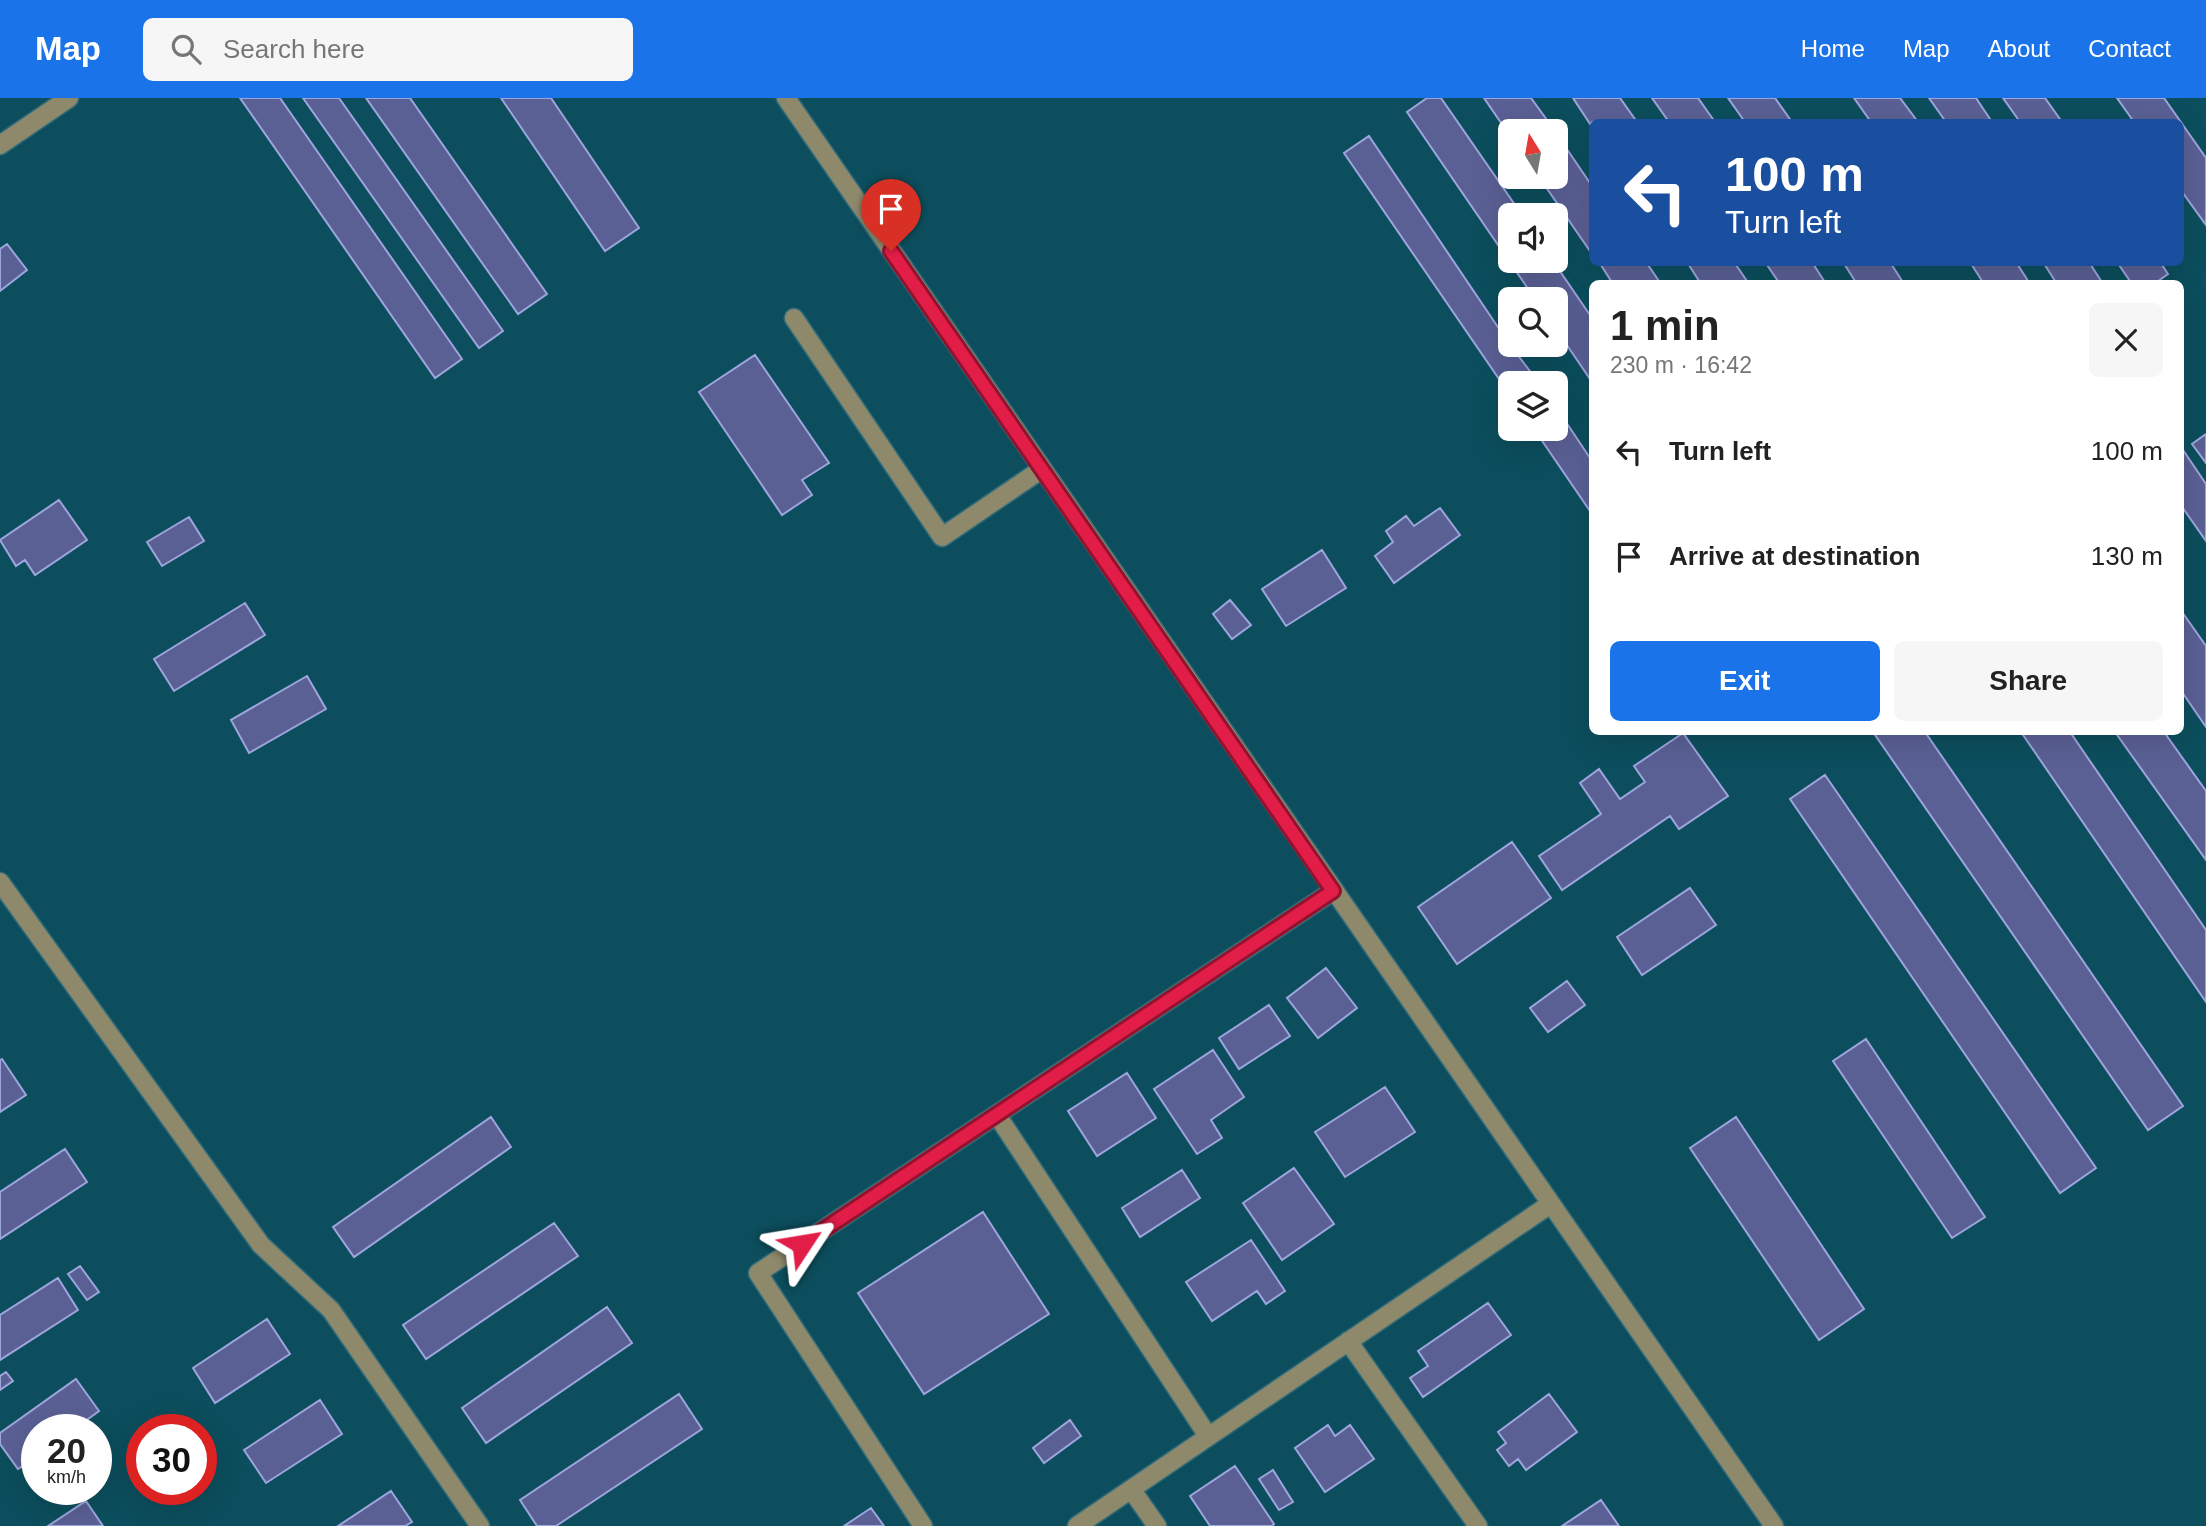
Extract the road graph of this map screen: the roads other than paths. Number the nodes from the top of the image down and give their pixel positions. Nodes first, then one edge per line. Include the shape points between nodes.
1 (69, 98) edge
2 (786, 98) edge
3 (0, 145) edge
4 (794, 318) dead end
5 (1042, 469) junction
6 (0, 882) edge
7 (1333, 891) junction
8 (997, 1115) junction
9 (1549, 1205) junction
10 (1348, 1341) junction
11 (1208, 1437) junction
12 (1131, 1489) junction
13 (480, 1526) edge
14 (923, 1526) edge
15 (1076, 1526) edge
16 (1157, 1526) edge
17 (1478, 1526) edge
18 (1774, 1526) edge

1 - 3 street
2 - 5 street
4 - 5 street via 942,537
5 - 7 street
6 - 13 street via 261,1245 331,1310
7 - 8 street
7 - 9 street
8 - 11 street
8 - 14 street via 758,1273
9 - 10 street
9 - 18 street
10 - 11 street
10 - 17 street
11 - 12 street
12 - 15 street
12 - 16 street

